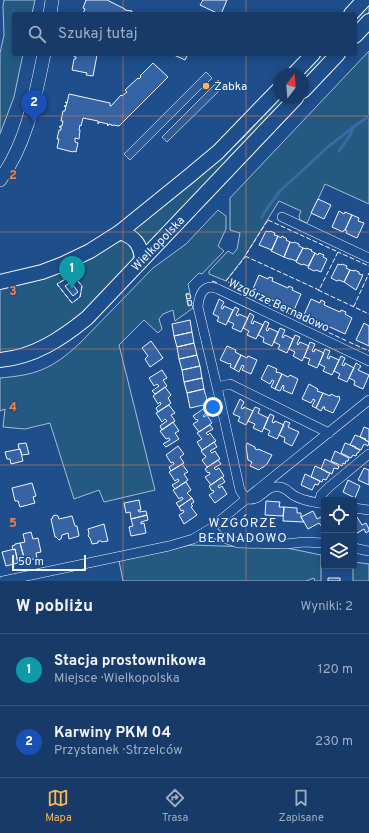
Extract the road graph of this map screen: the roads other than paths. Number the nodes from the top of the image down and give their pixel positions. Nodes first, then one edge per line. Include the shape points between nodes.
1 (52, 0) edge
2 (364, 0) edge
3 (50, 12) edge
4 (353, 12) edge
5 (369, 21) edge
6 (357, 34) edge
7 (44, 56) edge
8 (311, 56) edge
9 (336, 56) edge
10 (300, 68) edge
11 (309, 85) edge
12 (273, 95) edge
13 (290, 104) edge
14 (0, 180) edge
15 (282, 217) dead end
16 (120, 232) junction
17 (369, 258) edge
18 (142, 260) junction
19 (0, 282) edge
20 (0, 360) edge
21 (369, 361) edge
22 (217, 387) junction
23 (369, 400) edge
24 (329, 433) junction
25 (369, 454) edge
26 (322, 497) edge
27 (246, 499) junction
28 (321, 503) edge
29 (357, 508) edge
30 (369, 510) edge
31 (210, 529) junction
32 (321, 543) edge
33 (357, 549) edge
34 (369, 551) edge
35 (3, 581) edge

1 - 3 street
2 - 4 main road
5 - 6 main road
7 - 14 street via 28,122 15,155
8 - 10 main road
9 - 11 main road
12 - 16 main road via 218,152
13 - 18 main road, Wielkopolska
15 - 17 street
16 - 18 main road via 127,234 138,245
16 - 19 main road via 63,264
18 - 20 main road, Wielkopolska via 86,318 67,333 28,354
21 - 22 street, Wzgórze Bernadowo via 214,287 209,287 199,298 198,307
22 - 24 street via 230,384
22 - 27 street, Wzgórze Bernadowo via 240,490
23 - 24 street
24 - 27 street
25 - 26 street via 329,487
27 - 28 street via 252,500 268,489 281,487 304,500
27 - 31 street
29 - 30 street
31 - 32 street via 219,536 238,542
31 - 35 street via 193,539 169,546
33 - 34 street

